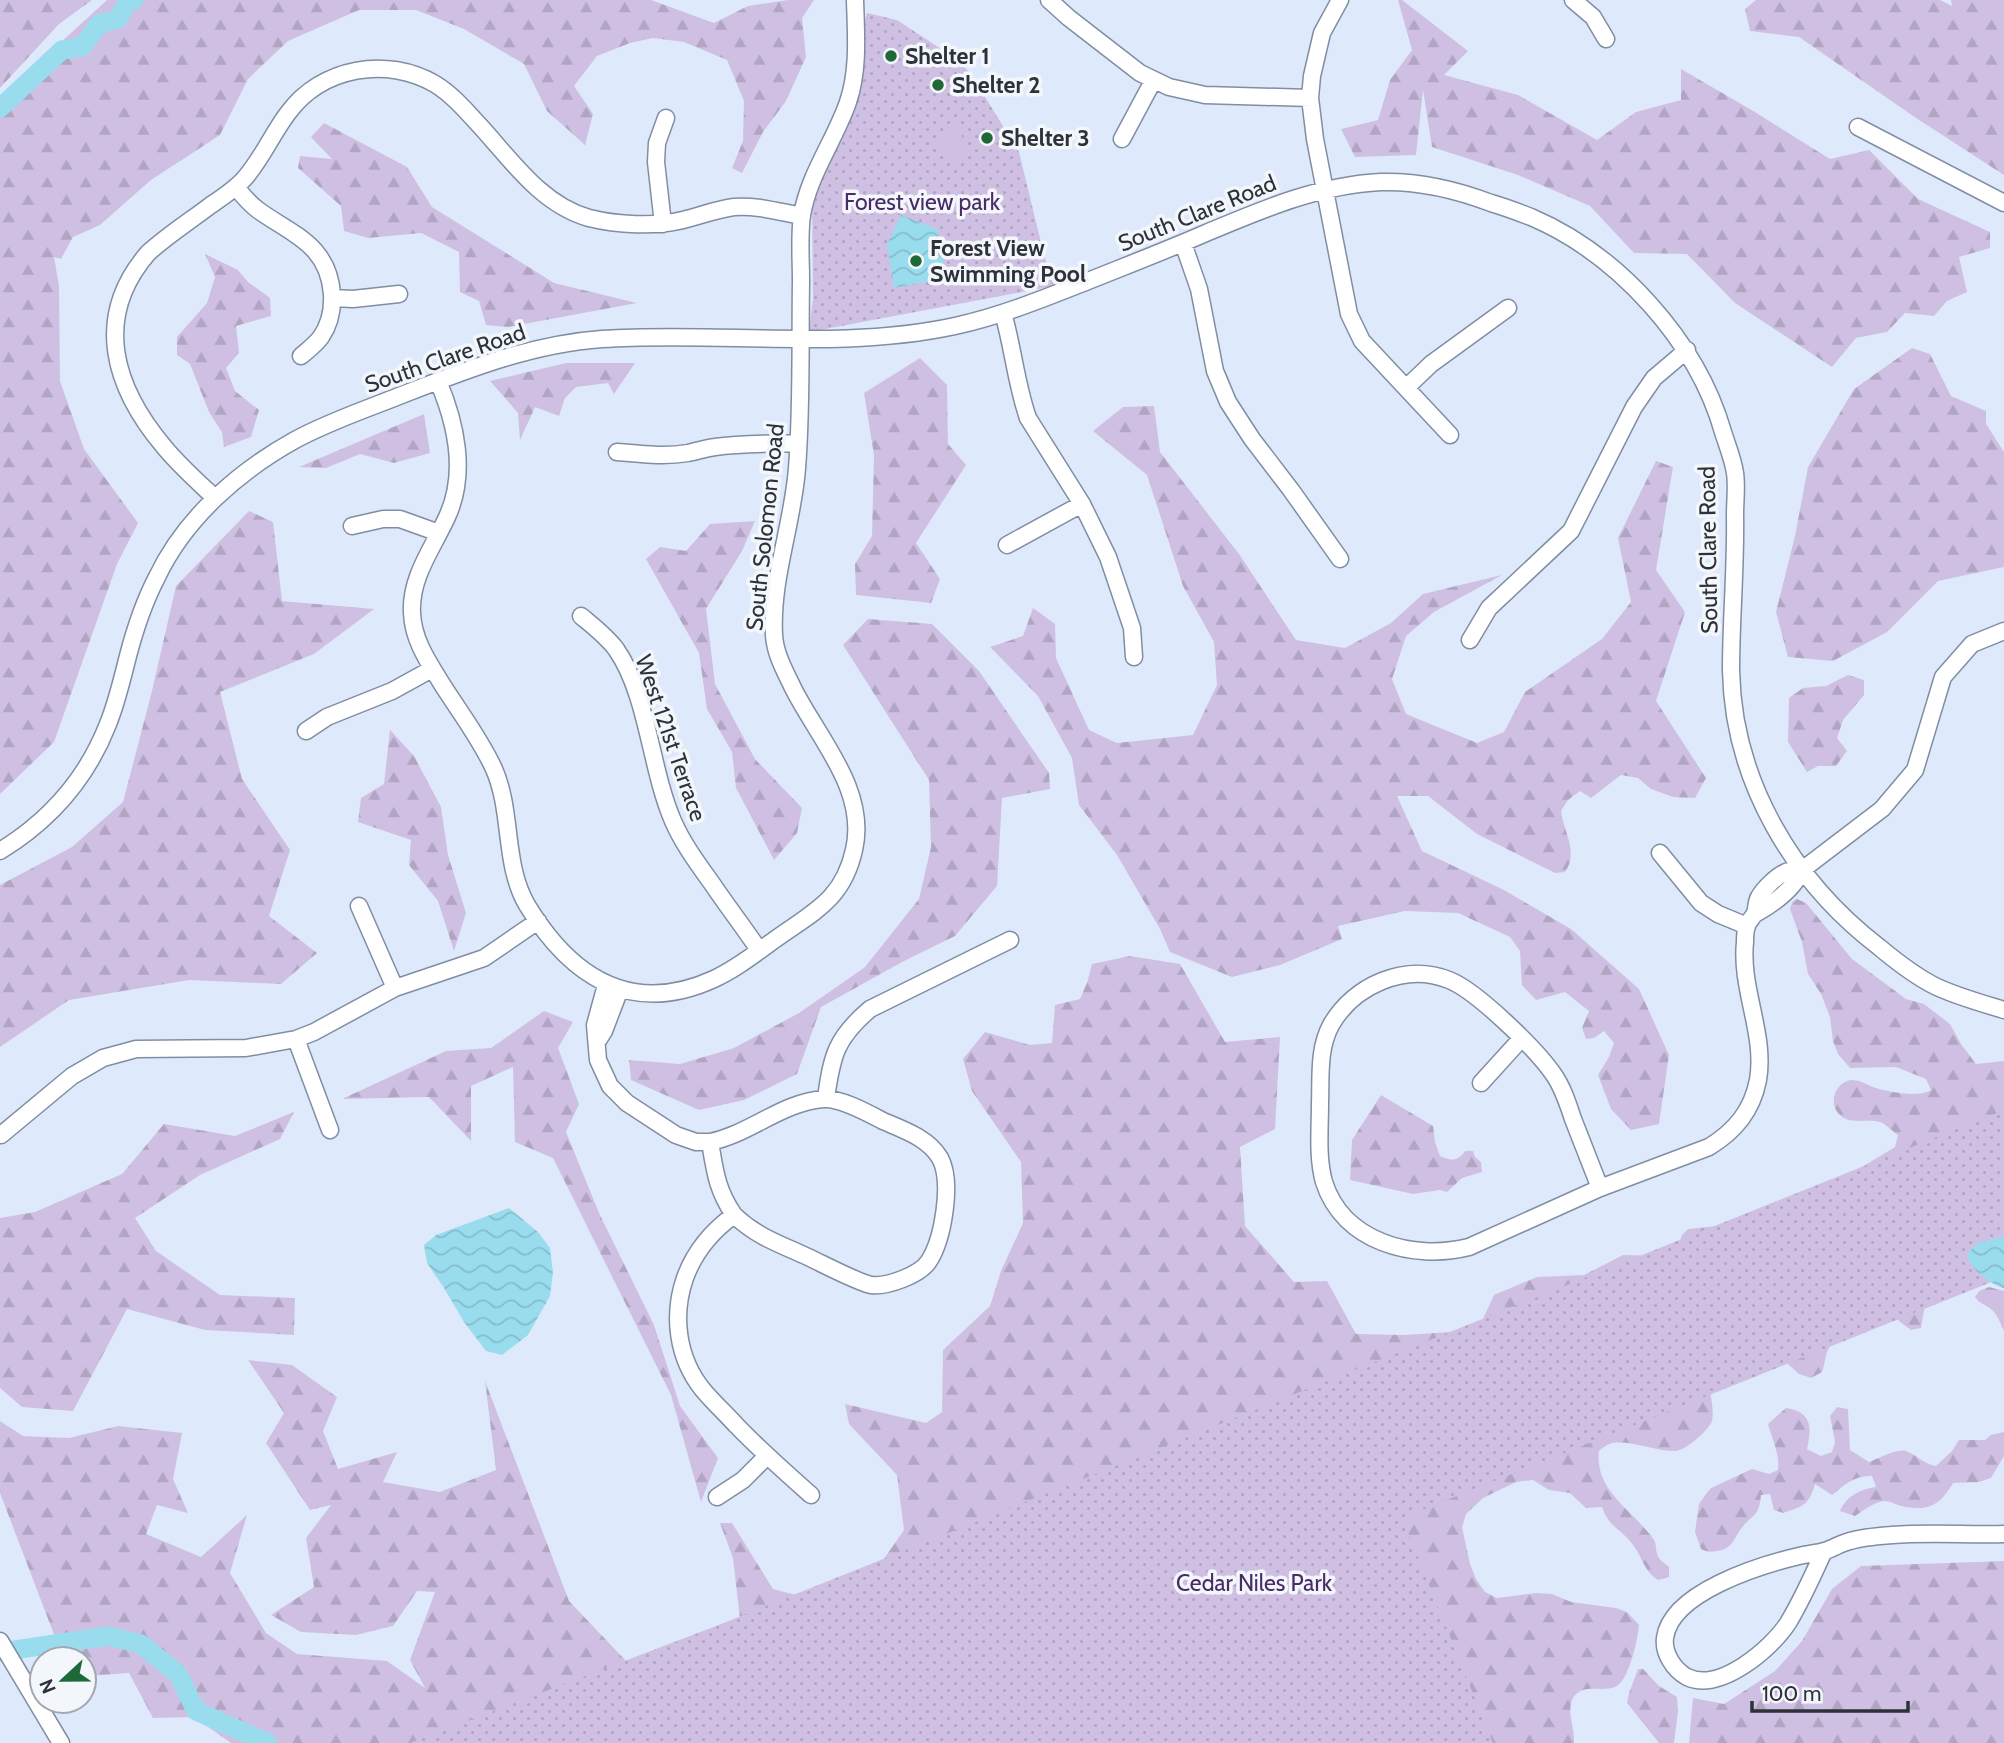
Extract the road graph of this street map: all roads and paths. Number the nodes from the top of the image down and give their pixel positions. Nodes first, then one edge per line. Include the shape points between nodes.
1 (855, 0) edge
2 (1049, 0) edge
3 (1340, 0) edge
4 (1578, 1) edge
5 (1606, 39) dead end
6 (1153, 81) junction
7 (1310, 98) junction
8 (666, 118) dead end
9 (1858, 127) dead end
10 (1122, 139) dead end
11 (236, 187) junction
12 (1325, 190) junction
13 (2004, 203) edge
14 (802, 216) junction
15 (663, 224) junction
16 (1183, 243) junction
17 (399, 294) dead end
18 (333, 298) junction
19 (1508, 308) dead end
20 (1003, 313) junction
21 (800, 338) junction
22 (1686, 350) junction
23 (301, 356) dead end
24 (438, 381) junction
25 (1407, 387) junction
26 (1450, 435) dead end
27 (798, 443) junction
28 (617, 452) dead end
29 (215, 498) junction
30 (1082, 504) junction
31 (352, 526) dead end
32 (439, 533) junction
33 (1006, 545) dead end
34 (1340, 559) dead end
35 (581, 616) dead end
36 (2004, 631) edge
37 (1470, 640) dead end
38 (1134, 657) dead end
39 (432, 669) junction
40 (306, 731) dead end
41 (0, 850) edge
42 (1660, 853) dead end
43 (1802, 870) junction
44 (359, 906) dead end
45 (1751, 920) junction
46 (538, 921) junction
47 (1010, 940) dead end
48 (760, 950) junction
49 (613, 987) junction
50 (395, 988) junction
51 (2004, 1010) edge
52 (1521, 1039) junction
53 (296, 1040) junction
54 (1481, 1083) dead end
55 (826, 1098) junction
56 (330, 1130) dead end
57 (1, 1135) edge
58 (710, 1142) junction
59 (1600, 1188) junction
60 (734, 1215) junction
61 (767, 1456) junction
62 (811, 1495) dead end
63 (716, 1497) dead end
64 (2004, 1534) edge
65 (1824, 1551) junction
66 (0, 1642) edge
67 (61, 1743) edge

1 - 14 street, South Solomon Road via 856,59 850,96 819,164
2 - 6 street
3 - 7 street via 1322,33
4 - 5 street
6 - 7 street via 1205,95
6 - 10 street
7 - 12 street
8 - 15 street via 656,162
9 - 13 street
11 - 15 street via 301,98 333,77 380,68 419,76 456,100 546,197 567,209 588,218
11 - 18 street via 256,208 316,252 331,282
11 - 29 street via 148,253 126,285 116,323 118,365 134,401 164,448
12 - 16 street, South Clare Road via 1273,205
12 - 22 street, South Clare Road via 1393,182 1460,191 1536,219 1590,250 1647,300
12 - 25 street via 1349,314 1362,341
14 - 15 street via 735,207
14 - 21 street, South Solomon Road
16 - 20 street, South Clare Road
16 - 34 street via 1199,289 1215,371 1228,402
17 - 18 street
18 - 23 street via 320,339
19 - 25 street
20 - 21 street, South Clare Road via 912,334
20 - 30 street via 1028,418
21 - 24 street, South Clare Road via 576,342 527,351
21 - 27 street, South Solomon Road
22 - 37 street via 1654,378 1634,407 1571,531 1489,608
22 - 43 street, South Clare Road via 1716,409 1735,473 1731,674 1739,736 1760,800
24 - 29 street, South Clare Road via 310,433 272,454
24 - 32 street via 457,450 458,478
25 - 26 street
27 - 28 street via 724,446 669,455
27 - 48 street, South Solomon Road via 774,638 782,666 845,778 855,808 856,843 836,893
29 - 41 street, South Clare Road via 158,574 136,628 109,722 89,762 47,816
30 - 33 street
30 - 38 street via 1126,606
31 - 32 street via 400,519
32 - 39 street via 413,592 414,631
35 - 48 street, West 121st Terrace via 602,633 627,666 674,824
36 - 43 street via 1972,644 1943,677 1915,770 1882,809
39 - 40 street via 327,716
39 - 46 street via 500,783 516,881
42 - 45 street via 1701,903 1718,914
43 - 45 street via 1797,882
43 - 51 street, South Clare Road via 1846,919 1903,966 1931,984
44 - 50 street
45 - 59 street via 1744,972 1760,1065 1747,1112 1724,1138 1709,1147
46 - 49 street via 580,969
46 - 50 street via 484,958
47 - 55 street via 870,1009 851,1025 831,1063
48 - 49 street, South Solomon Road via 729,972 693,988 658,993
49 - 58 street via 595,1025 598,1060 610,1086 627,1103 676,1135
50 - 53 street
52 - 54 street
52 - 59 street via 1555,1077
52 - 59 street via 1482,1001 1448,979 1409,974 1361,992 1330,1027 1320,1064 1320,1161 1330,1196 1348,1221 1374,1240 1401,1248 1443,1251 1481,1242
53 - 56 street
53 - 57 street via 246,1048 136,1049 103,1058 72,1076
55 - 58 street via 781,1110 737,1134
55 - 60 street via 911,1133 931,1146 941,1160 946,1209 927,1264 908,1277 871,1284 755,1233
58 - 60 street via 722,1197
60 - 61 street via 691,1261 679,1295 677,1321 690,1370 702,1389
61 - 62 street
61 - 63 street via 743,1480
64 - 65 street via 1893,1535 1850,1541
65 - 65 street via 1770,1564 1690,1600 1666,1631 1664,1645 1679,1672 1692,1679 1722,1677 1772,1643 1788,1623
66 - 67 street

